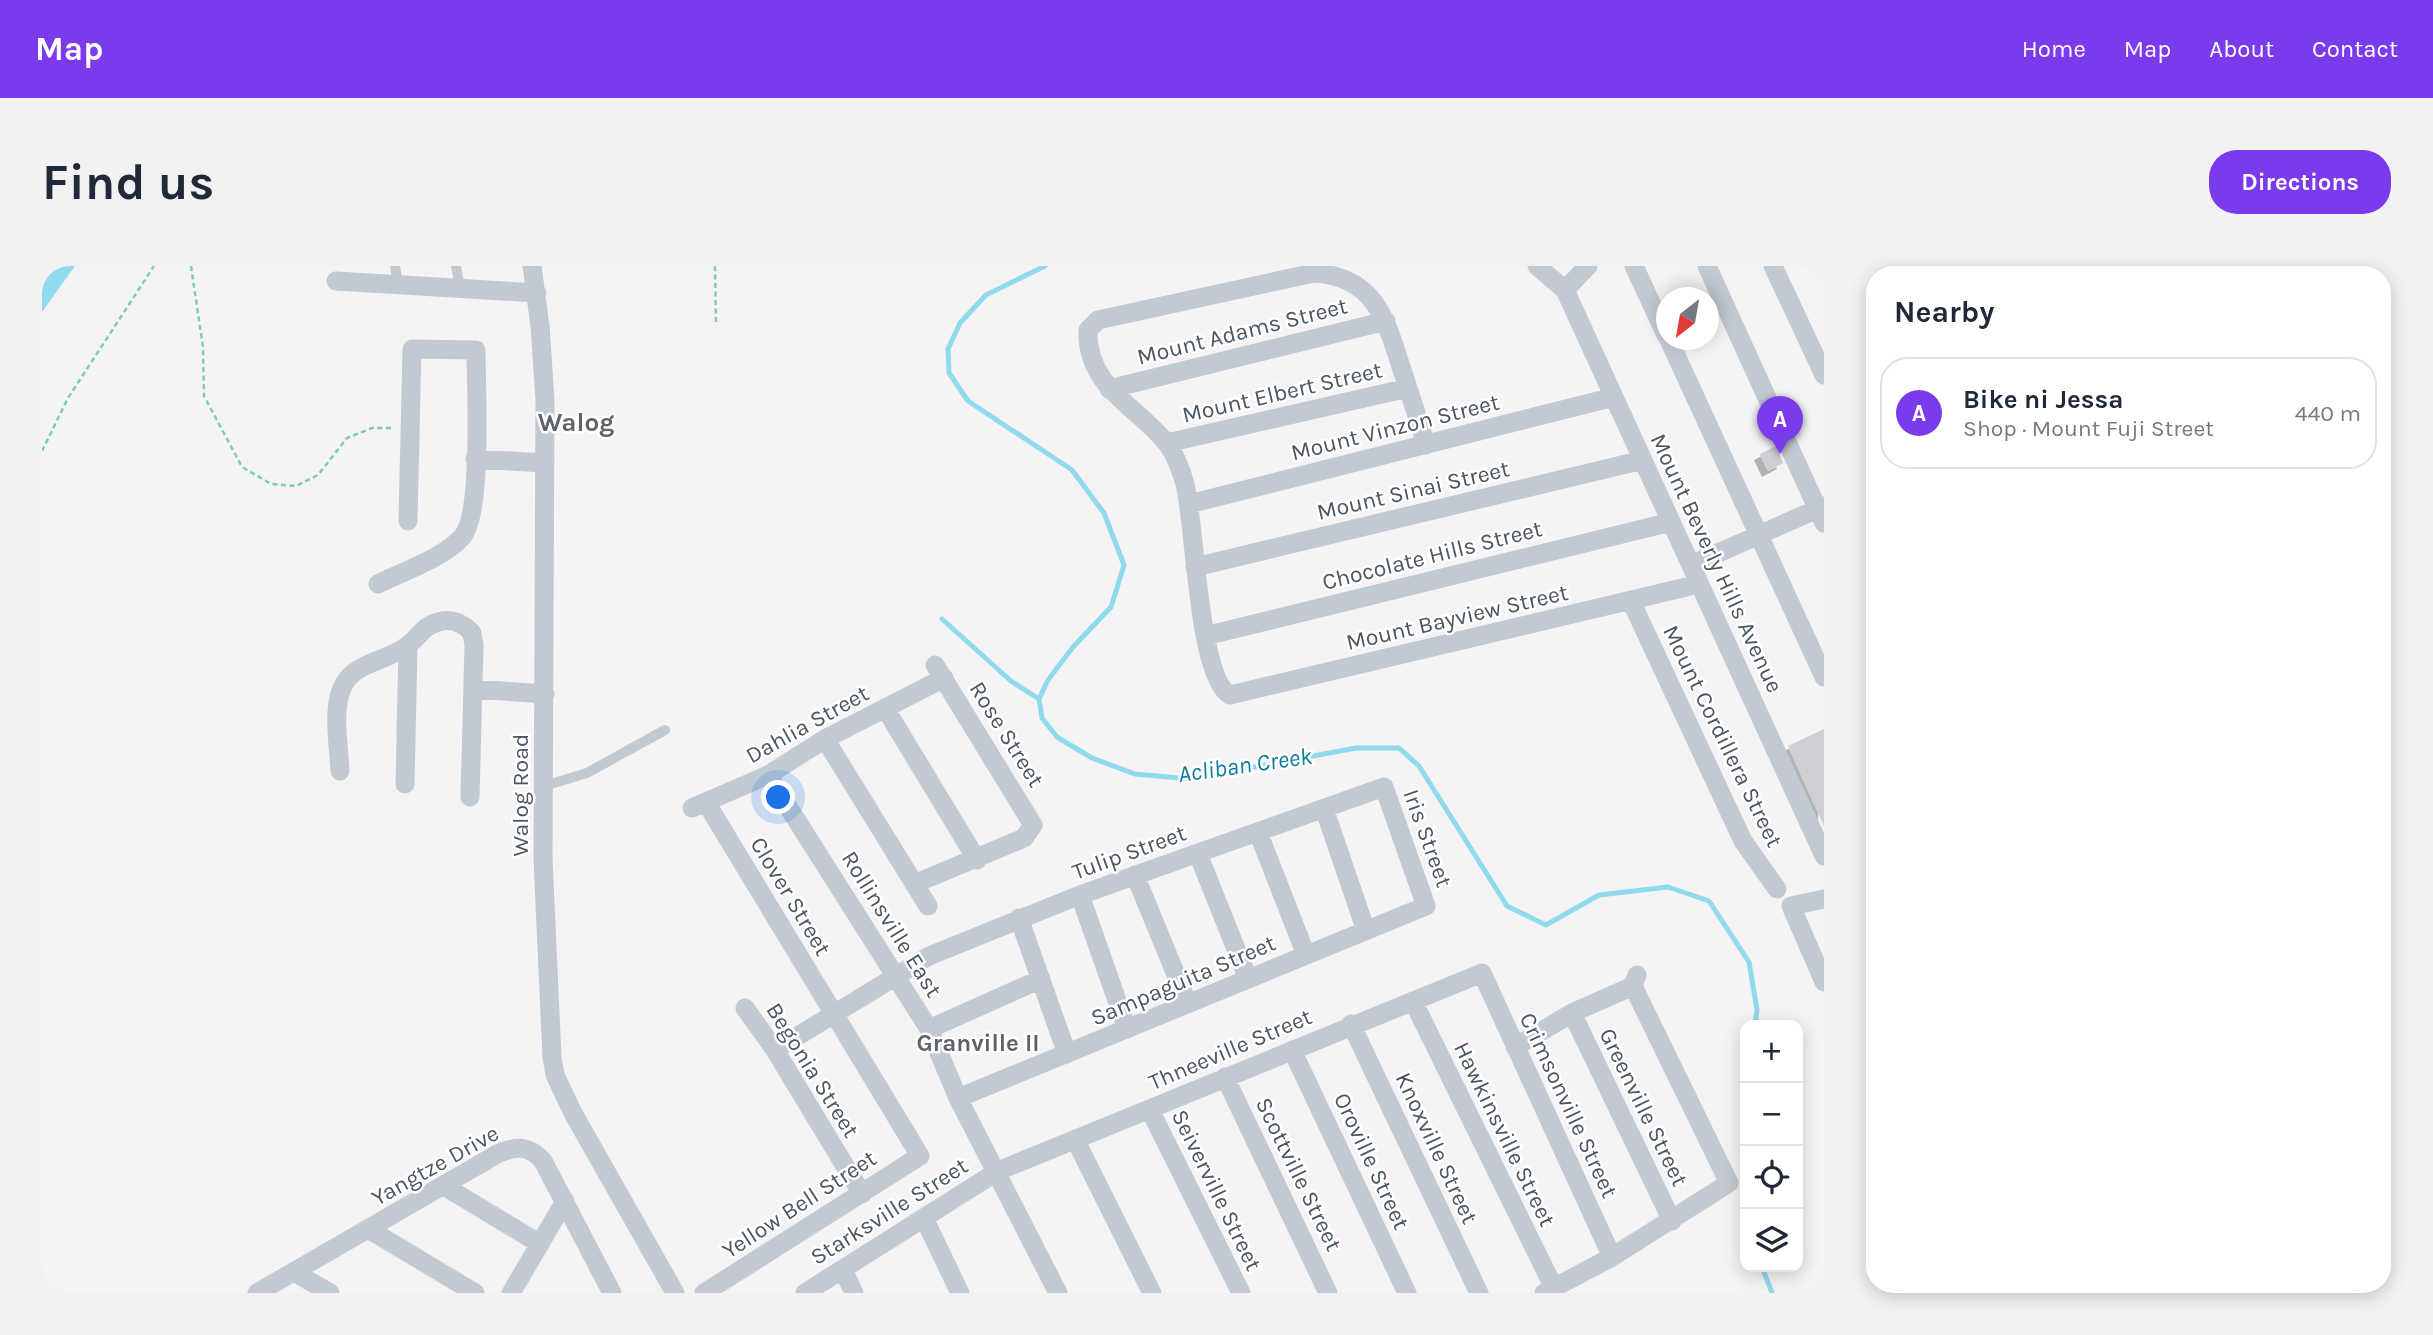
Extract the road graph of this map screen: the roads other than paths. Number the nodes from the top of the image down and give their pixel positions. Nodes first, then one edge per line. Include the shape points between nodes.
1 (456, 266) edge
2 (532, 266) edge
3 (1538, 266) edge
4 (1588, 266) edge
5 (1634, 266) edge
6 (1707, 266) edge
7 (1773, 266) edge
8 (397, 275) edge
9 (336, 281) dead end
10 (460, 289) junction
11 (1564, 290) junction
12 (537, 293) junction
13 (1656, 312) edge
14 (1386, 321) junction
15 (1674, 350) edge
16 (1824, 374) edge
17 (1408, 388) junction
18 (1110, 389) junction
19 (1614, 397) junction
20 (1167, 443) junction
21 (1426, 444) junction
22 (475, 459) junction
23 (1643, 460) junction
24 (545, 463) junction
25 (1189, 504) junction
26 (1822, 513) edge
27 (408, 521) dead end
28 (1671, 522) junction
29 (1760, 535) junction
30 (1691, 565) junction
31 (1195, 566) junction
32 (378, 584) dead end
33 (1699, 584) junction
34 (1631, 601) junction
35 (1205, 636) junction
36 (408, 645) junction
37 (939, 672) joint
38 (1824, 677) edge
39 (473, 689) junction
40 (545, 694) junction
41 (885, 708) junction
42 (664, 730) dead end
43 (825, 739) junction
44 (340, 771) dead end
45 (768, 775) junction
46 (405, 783) dead end
47 (544, 786) junction
48 (1384, 787) joint
49 (470, 797) dead end
50 (699, 806) joint
51 (1324, 808) junction
52 (1817, 825) edge
53 (1258, 832) junction
54 (1198, 854) junction
55 (1824, 856) edge
56 (977, 860) junction
57 (1135, 875) junction
58 (914, 884) junction
59 (1777, 889) dead end
60 (1080, 895) junction
61 (1824, 899) edge
62 (928, 906) dead end
63 (1426, 906) joint
64 (1019, 918) junction
65 (1366, 931) junction
66 (1306, 955) junction
67 (1482, 973) joint
68 (895, 975) junction
69 (1041, 979) junction
70 (1248, 979) junction
71 (1824, 982) edge
72 (1413, 1001) junction
73 (1188, 1004) junction
74 (745, 1008) dead end
75 (834, 1013) junction
76 (1572, 1013) junction
77 (1351, 1024) junction
78 (929, 1029) junction
79 (1127, 1029) junction
80 (1516, 1047) junction
81 (775, 1050) junction
82 (1292, 1050) junction
83 (1067, 1054) junction
84 (1225, 1077) junction
85 (958, 1098) junction
86 (1150, 1110) junction
87 (1075, 1139) junction
88 (920, 1156) joint
89 (998, 1171) junction
90 (444, 1186) junction
91 (862, 1194) junction
92 (565, 1201) junction
93 (924, 1218) junction
94 (1672, 1221) junction
95 (370, 1230) junction
96 (540, 1244) junction
97 (1612, 1257) junction
98 (843, 1270) junction
99 (294, 1272) junction
100 (1549, 1290) edge
101 (257, 1293) edge
102 (330, 1293) edge
103 (475, 1293) edge
104 (511, 1293) edge
105 (612, 1293) edge
106 (674, 1293) edge
107 (704, 1293) edge
108 (806, 1293) edge
109 (854, 1293) edge
110 (960, 1293) edge
111 (1058, 1293) edge
112 (1152, 1293) edge
113 (1241, 1293) edge
114 (1328, 1293) edge
115 (1407, 1293) edge
116 (1479, 1293) edge

1 - 10 lane
2 - 12 street, Walog Road
3 - 11 street
4 - 11 street
5 - 13 street
6 - 26 street
7 - 16 street
8 - 9 street
8 - 10 street
10 - 12 street
11 - 19 street, Mount Beverly Hills Avenue
12 - 24 street, Walog Road
14 - 17 street
14 - 18 street, Mount Adams Street
14 - 18 street via 1375,301 1355,284 1314,273 1098,320 1090,325 1088,335
15 - 29 street
17 - 20 street, Mount Elbert Street
17 - 21 street
18 - 20 street
19 - 21 street, Mount Vinzon Street
19 - 23 street, Mount Beverly Hills Avenue
20 - 25 street
21 - 25 street, Mount Vinzon Street
22 - 24 street
22 - 27 street via 476,350 412,349
22 - 32 street via 471,523 464,535 454,545
23 - 28 street, Mount Beverly Hills Avenue
23 - 31 street, Mount Sinai Street
24 - 40 street, Walog Road
25 - 31 street
26 - 29 street
28 - 30 street, Mount Beverly Hills Avenue
28 - 35 street, Chocolate Hills Street
29 - 30 street
29 - 38 street
30 - 33 street, Mount Beverly Hills Avenue
31 - 35 street
33 - 34 street, Mount Bayview Street
33 - 52 street, Mount Beverly Hills Avenue
34 - 35 street, Mount Bayview Street via 1249,692 1226,693
34 - 59 street, Mount Cordillera Street via 1746,848
36 - 39 street via 440,621 466,626 474,645
36 - 44 street via 359,669 345,682 338,705
36 - 46 street
37 - 41 street, Dahlia Street
37 - 56 street, Rose Street via 1032,818 1031,830 1024,838
39 - 40 street
39 - 49 street
40 - 47 street, Walog Road
41 - 43 street, Dahlia Street
41 - 56 street
42 - 47 lane via 587,773
43 - 45 street, Dahlia Street
43 - 58 street
45 - 50 street, Dahlia Street
45 - 68 street, Rollinsville East
47 - 106 street, Walog Road via 555,1075
48 - 51 street, Tulip Street
48 - 63 street, Iris Street
50 - 75 street, Clover Street
51 - 53 street, Tulip Street
51 - 65 street
52 - 55 street, Mount Beverly Hills Avenue
53 - 54 street, Tulip Street
53 - 66 street
54 - 57 street, Tulip Street
54 - 70 street
56 - 58 street
57 - 60 street, Tulip Street
57 - 73 street
58 - 62 street
60 - 64 street, Tulip Street
60 - 79 street
61 - 71 street via 1791,906
63 - 65 street, Sampaguita Street
64 - 68 street, Tulip Street
64 - 69 street
65 - 66 street, Sampaguita Street
66 - 70 street, Sampaguita Street
67 - 72 street, Thneeville Street
67 - 80 street, Crimsonville Street
68 - 75 street, Tulip Street
68 - 78 street, Rollinsville East
69 - 78 street
69 - 83 street
70 - 73 street, Sampaguita Street
72 - 77 street, Thneeville Street
72 - 100 street, Hawkinsville Street
73 - 79 street, Sampaguita Street
74 - 81 street, Begonia Street
75 - 81 street, Tulip Street
75 - 88 street, Clover Street
76 - 80 street
76 - 94 street, Greenville Street
76 - 94 street via 1635,980 1729,1183
77 - 82 street, Thneeville Street
77 - 116 street, Knoxville Street
78 - 85 street, Rollinsville East
79 - 83 street, Sampaguita Street
80 - 97 street, Crimsonville Street
81 - 91 street, Begonia Street
82 - 84 street, Thneeville Street
82 - 115 street, Oroville Street
83 - 85 street, Sampaguita Street
84 - 86 street, Thneeville Street
84 - 114 street, Scottville Street
85 - 89 street, Rollinsville East
86 - 87 street, Thneeville Street
86 - 113 street, Seiverville Street
87 - 89 street, Thneeville Street
87 - 112 street
88 - 91 street, Yellow Bell Street
89 - 93 street, Starksville Street
89 - 111 street, Rollinsville East
90 - 92 street, Yangtze Drive via 499,1153 520,1147 543,1161
90 - 95 street, Yangtze Drive
90 - 96 street
91 - 107 street, Yellow Bell Street
92 - 96 street
92 - 105 street, Yangtze Drive
93 - 98 street, Starksville Street
93 - 110 street
94 - 97 street
95 - 99 street, Yangtze Drive
95 - 103 street
96 - 104 street
97 - 100 street
98 - 108 street, Starksville Street
98 - 109 street
99 - 101 street, Yangtze Drive
99 - 102 street

